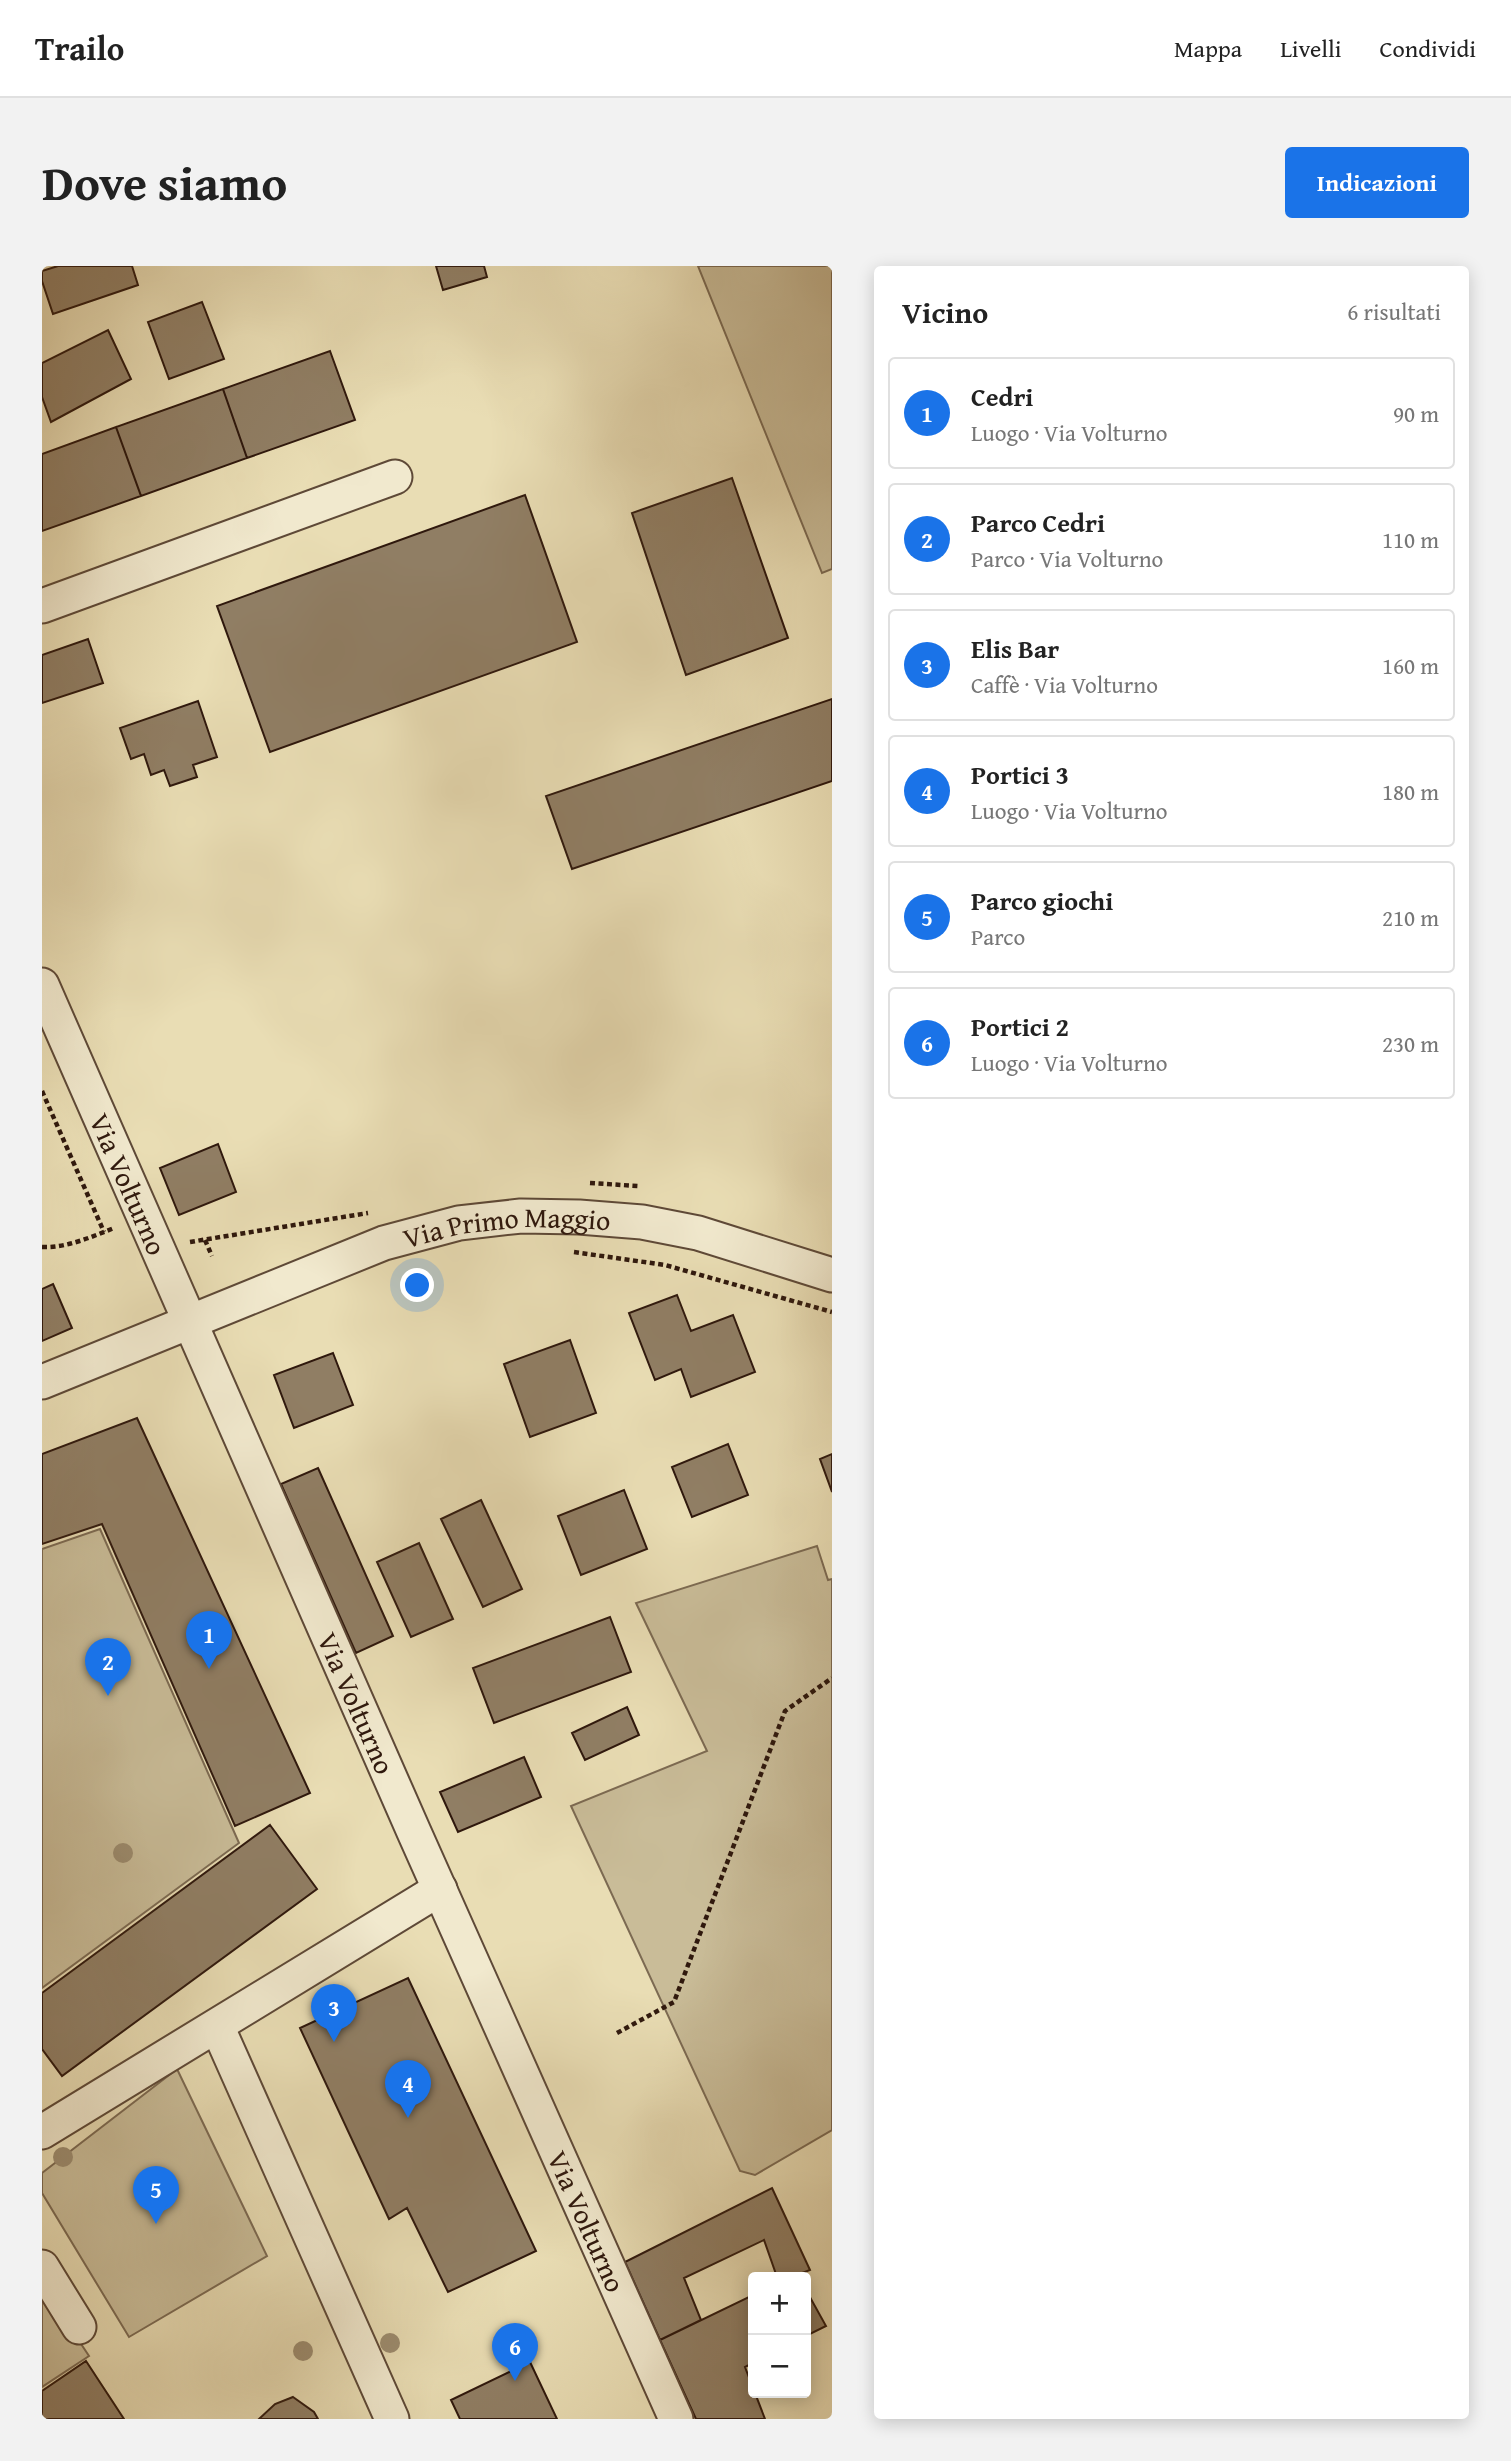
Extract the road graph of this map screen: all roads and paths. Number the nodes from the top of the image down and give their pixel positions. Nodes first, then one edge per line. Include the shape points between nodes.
1 (395, 477) dead end
2 (42, 606) edge
3 (42, 985) edge
4 (42, 1091) edge
5 (104, 1232) junction
6 (120, 1239) dead end
7 (205, 1240) dead end
8 (42, 1247) edge
9 (573, 1252) dead end
10 (212, 1255) dead end
11 (832, 1275) edge
12 (832, 1312) edge
13 (191, 1323) junction
14 (42, 1382) edge
15 (832, 1678) edge
16 (440, 1889) junction
17 (217, 2026) junction
18 (617, 2033) dead end
19 (42, 2132) edge
20 (42, 2267) edge
21 (79, 2327) dead end
22 (391, 2419) edge
23 (676, 2419) edge

1 - 2 street
3 - 13 street, Via Volturno
4 - 5 path
5 - 6 path via 115,1228
5 - 8 path via 71,1244
7 - 10 path
9 - 12 path via 665,1265
11 - 13 street, Via Primo Maggio via 698,1233 642,1222 521,1216 459,1223 384,1243
13 - 14 street, Via Primo Maggio
13 - 16 street, Via Volturno
15 - 18 path via 785,1711 674,2002
16 - 17 street
16 - 23 street, Via Volturno
17 - 19 street
17 - 22 street
20 - 21 street

